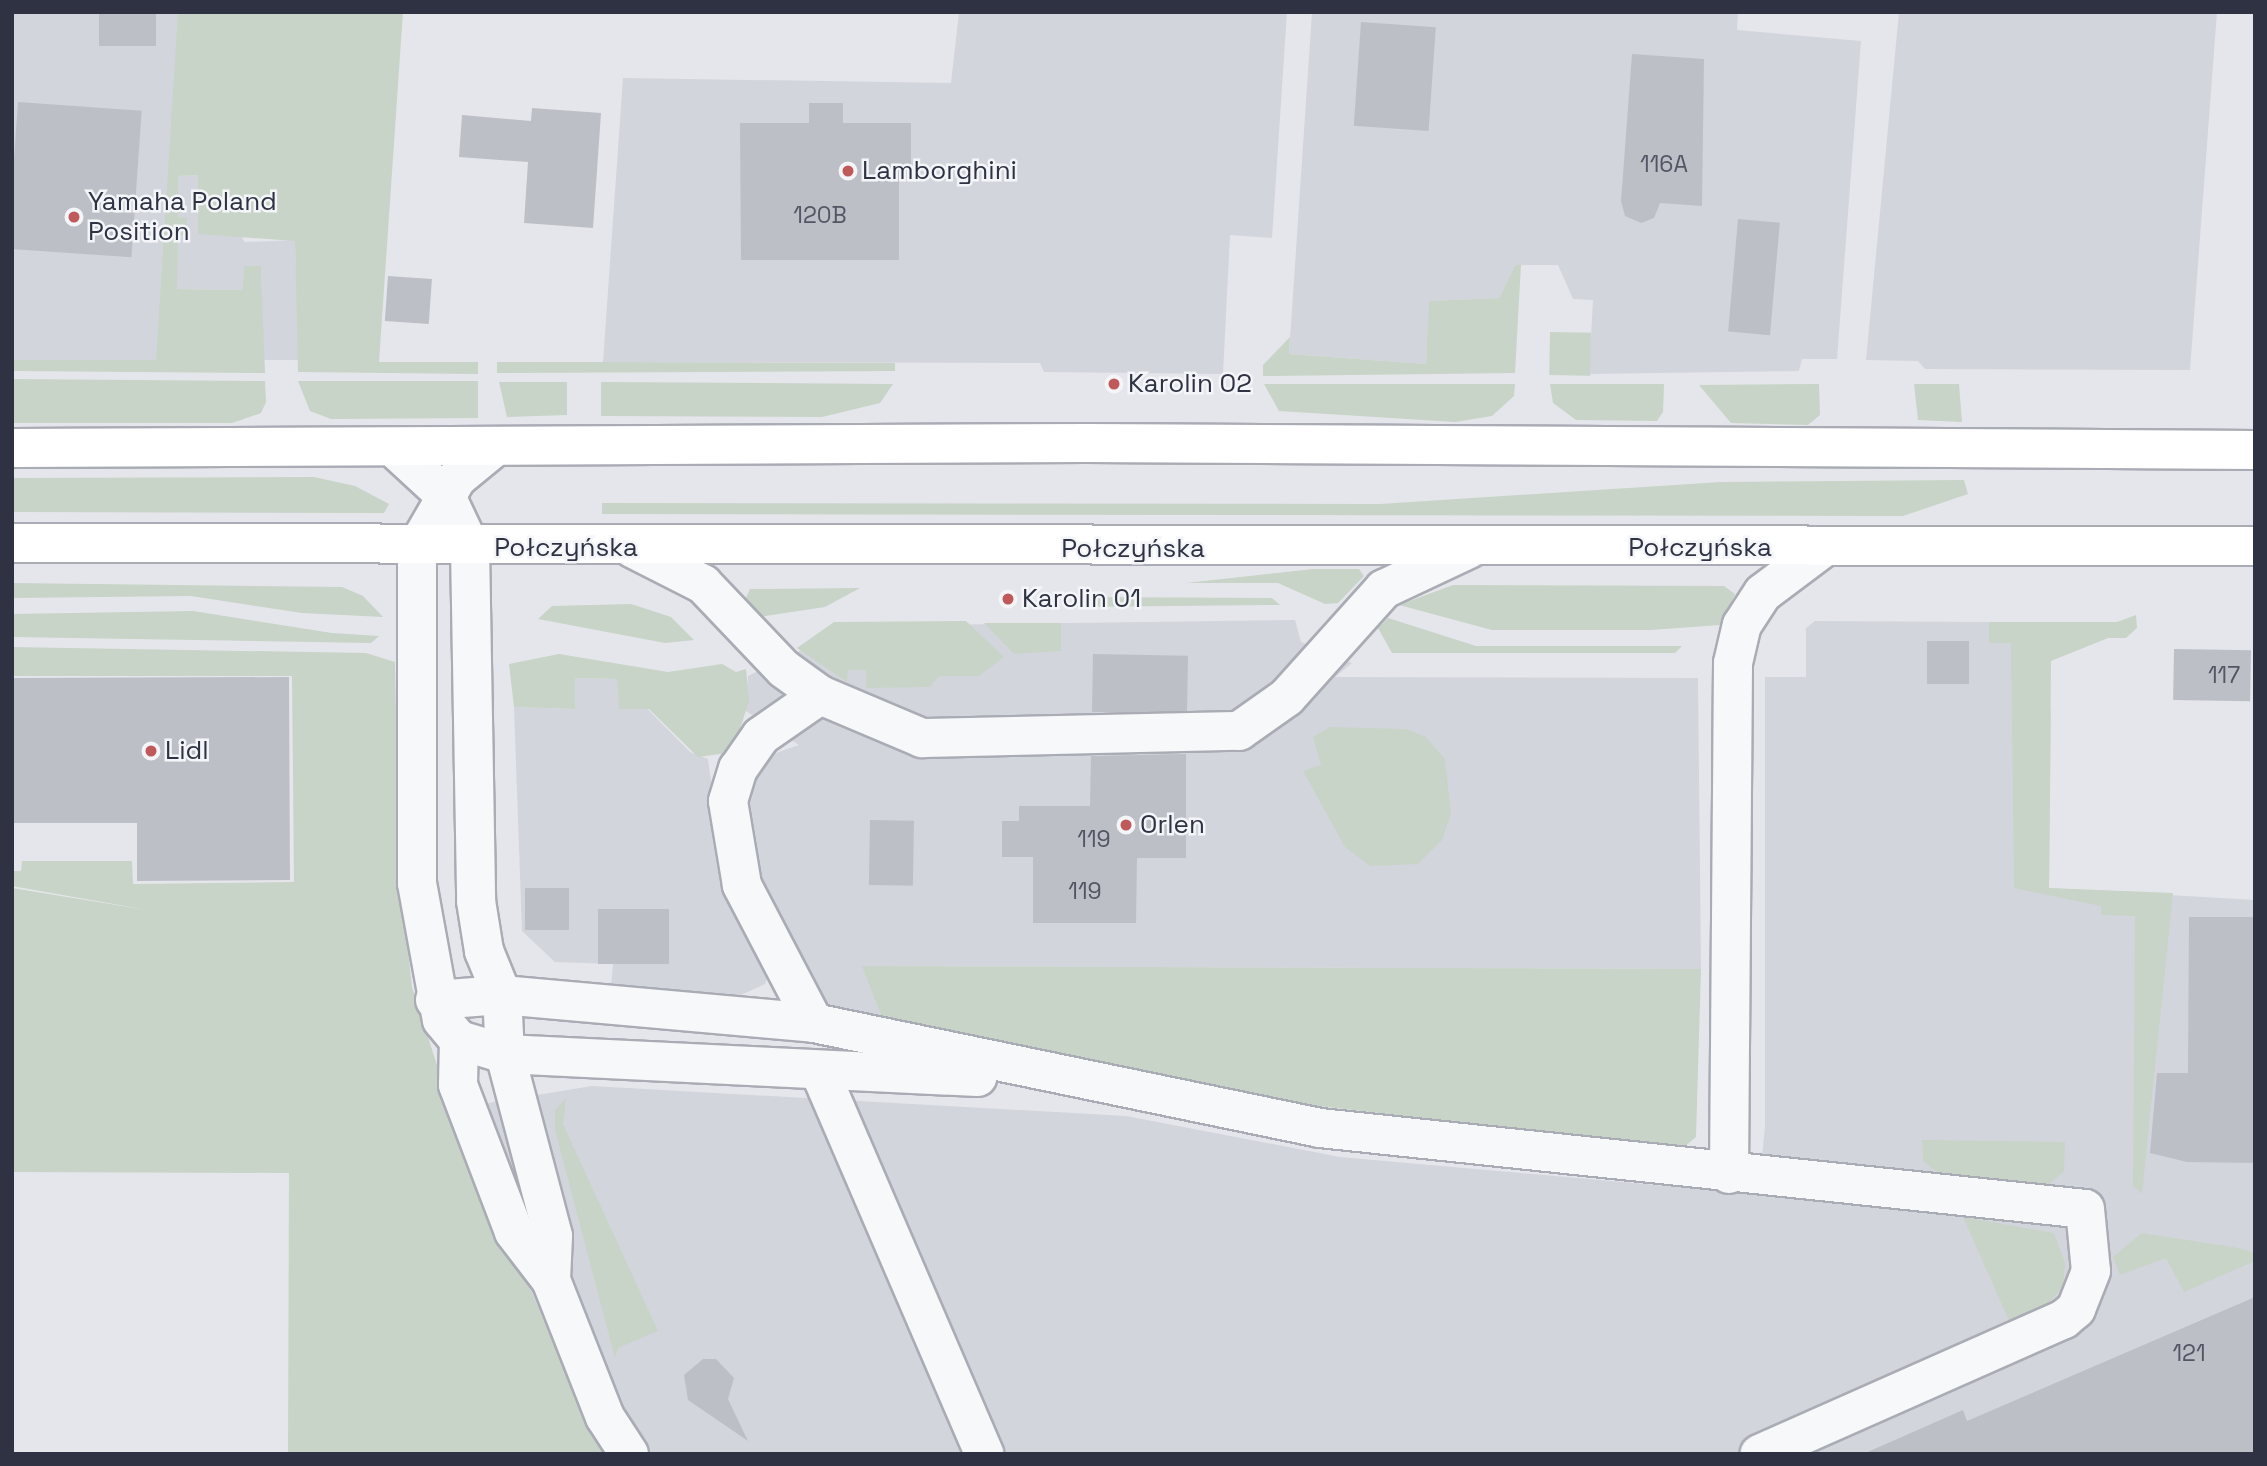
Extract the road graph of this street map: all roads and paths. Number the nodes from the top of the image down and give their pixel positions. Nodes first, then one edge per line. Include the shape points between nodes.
1 (496, 446) junction
2 (12, 448) edge
3 (395, 449) junction
4 (2255, 450) edge
5 (446, 496) junction
6 (12, 543) edge
7 (2255, 546) edge
8 (417, 547) junction
9 (470, 547) junction
10 (632, 548) junction
11 (1823, 548) junction
12 (1469, 549) junction
13 (820, 695) junction
14 (502, 995) junction
15 (435, 1000) junction
16 (814, 1023) junction
17 (459, 1040) junction
18 (505, 1054) junction
19 (819, 1070) junction
20 (1082, 1082) junction
21 (1729, 1174) junction
22 (551, 1280) junction
23 (629, 1454) edge
24 (984, 1454) edge
25 (1760, 1454) edge

1 - 3 main road
1 - 4 main road
1 - 5 street
2 - 3 main road
3 - 5 street
5 - 8 street
5 - 9 street
6 - 8 main road, Połczyńska
7 - 11 main road, Połczyńska
8 - 9 main road, Połczyńska
8 - 15 street via 417,883
9 - 10 main road, Połczyńska
9 - 14 street via 476,901 484,951
10 - 12 main road, Połczyńska
10 - 13 street via 703,584 784,669
11 - 12 main road, Połczyńska
11 - 21 street via 1762,593 1742,625 1733,663
12 - 13 street via 1384,589 1287,697 1239,731 922,737
13 - 16 street via 761,736 738,768 728,801 742,885
14 - 15 street
14 - 16 street
14 - 18 street
15 - 17 street
16 - 20 street
17 - 18 street
17 - 22 street via 458,1085 514,1232
18 - 19 street
18 - 22 street via 553,1236
19 - 20 street
19 - 24 street
20 - 21 street via 1320,1128
21 - 25 street via 2085,1209 2091,1270 2076,1309 2064,1319
22 - 23 street via 605,1417

